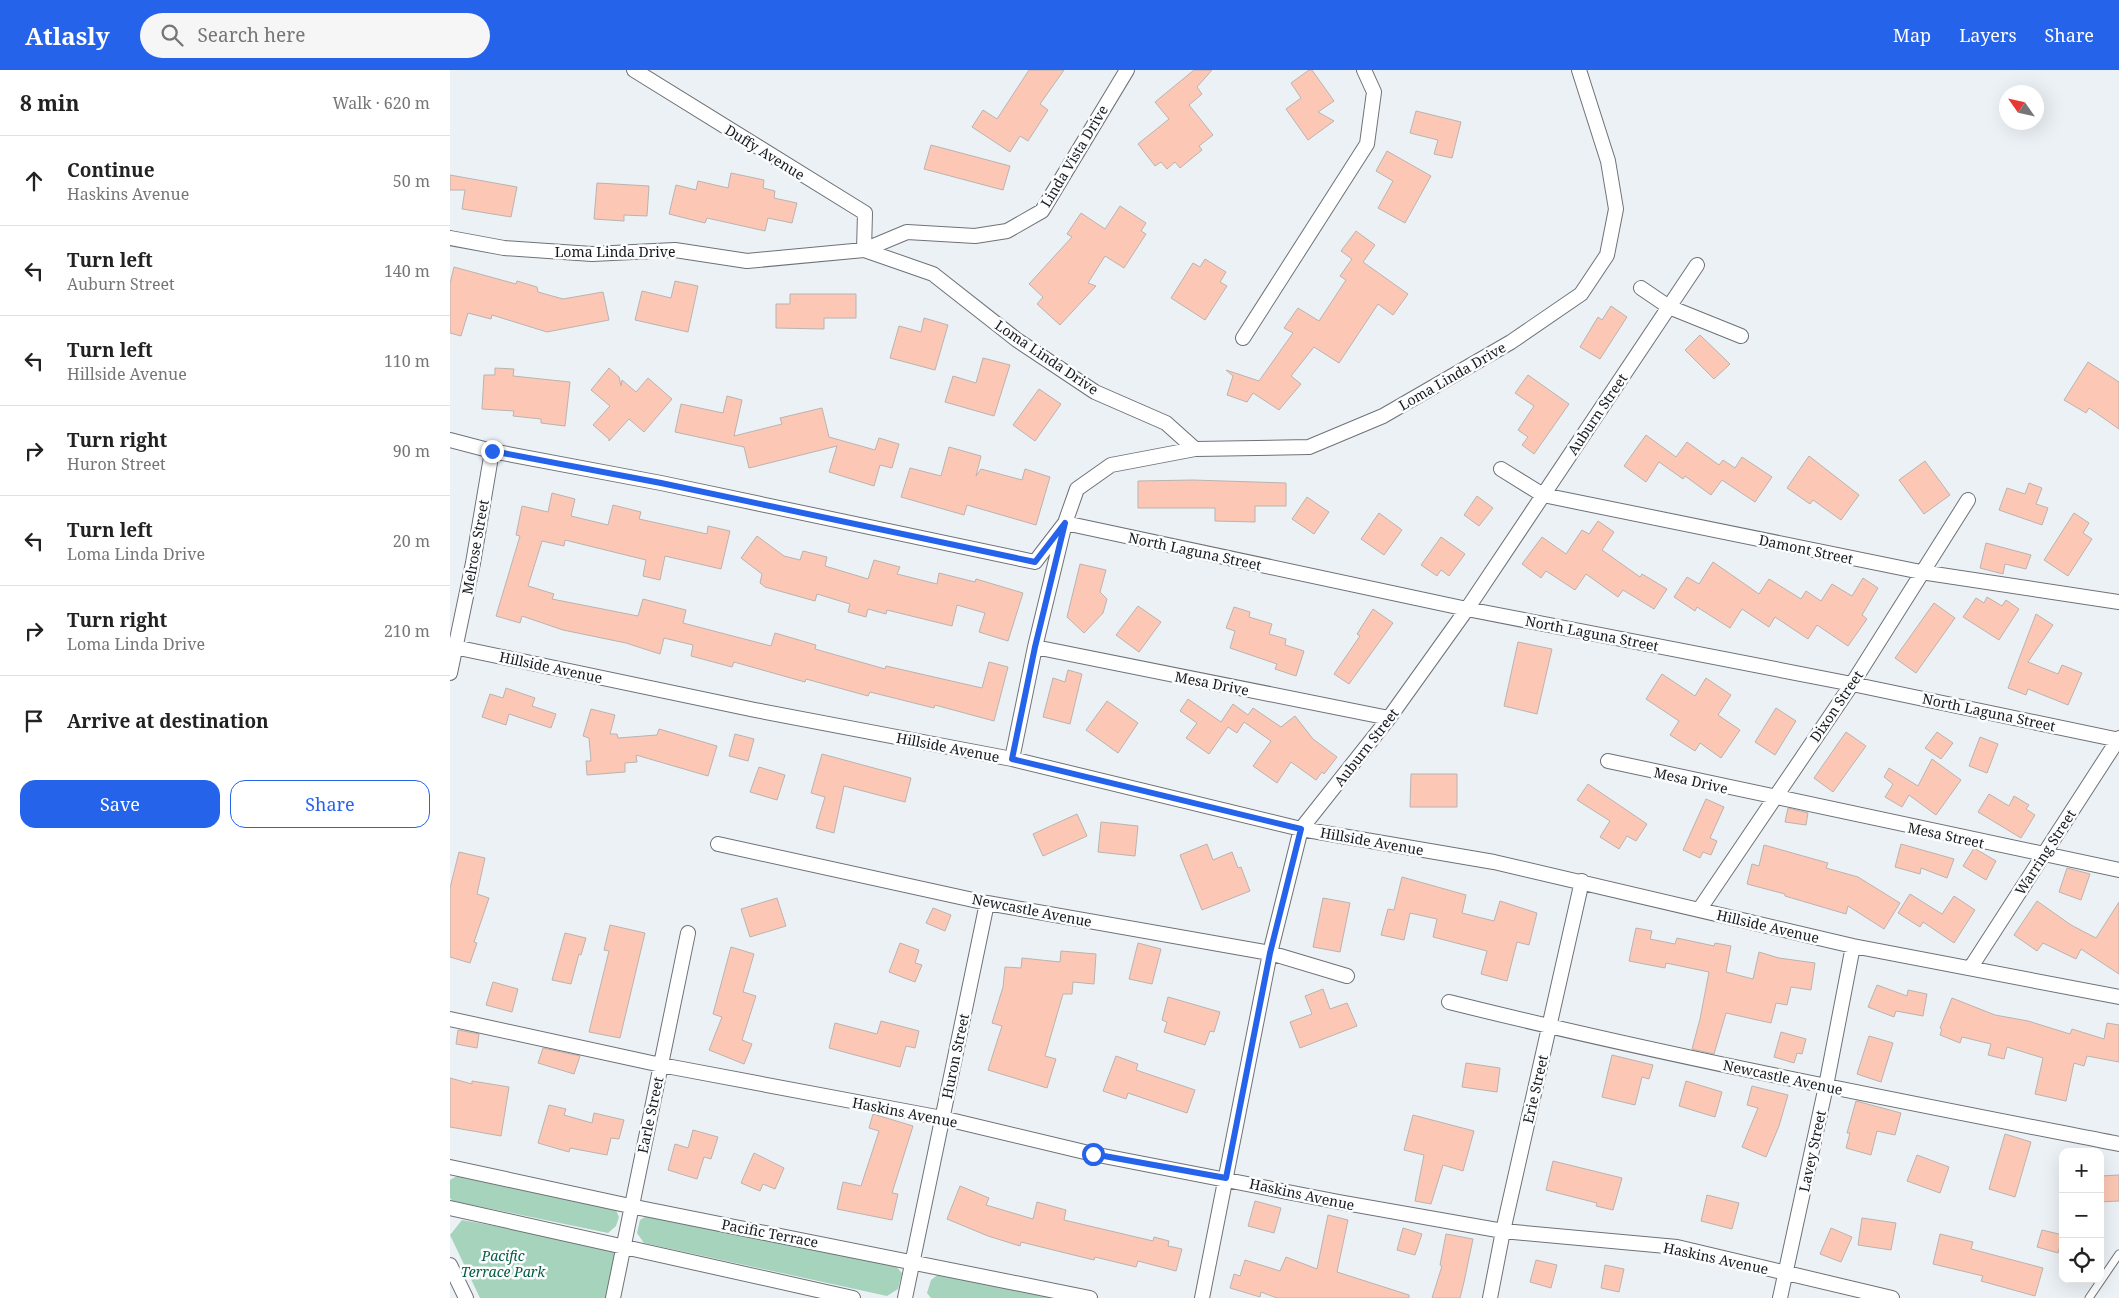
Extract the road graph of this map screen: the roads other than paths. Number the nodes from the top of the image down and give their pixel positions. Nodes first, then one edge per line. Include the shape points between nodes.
1 (634, 70) edge
2 (1127, 70) edge
3 (1364, 70) edge
4 (1579, 70) edge
5 (450, 238) edge
6 (864, 250) junction
7 (1697, 265) dead end
8 (1641, 288) dead end
9 (1669, 307) junction
10 (1741, 336) dead end
11 (1243, 338) dead end
12 (450, 440) edge
13 (1195, 449) junction
14 (492, 451) junction
15 (1501, 469) dead end
16 (1543, 495) junction
17 (1968, 500) dead end
18 (1065, 523) junction
19 (1921, 572) junction
20 (2119, 602) edge
21 (1467, 610) junction
22 (453, 647) edge
23 (1035, 647) junction
24 (450, 673) edge
25 (1852, 684) junction
26 (1389, 718) junction
27 (2119, 739) edge
28 (1012, 759) junction
29 (1608, 761) dead end
30 (1773, 798) junction
31 (1301, 829) junction
32 (718, 844) dead end
33 (2043, 855) junction
34 (2119, 870) edge
35 (1582, 881) junction
36 (987, 902) junction
37 (1699, 910) junction
38 (688, 933) dead end
39 (1853, 946) junction
40 (1270, 953) junction
41 (1971, 967) junction
42 (1347, 976) dead end
43 (2119, 997) edge
44 (1449, 1002) dead end
45 (450, 1019) edge
46 (1548, 1027) junction
47 (661, 1065) junction
48 (1826, 1086) junction
49 (942, 1118) junction
50 (2119, 1144) edge
51 (450, 1167) edge
52 (1226, 1178) junction
53 (630, 1206) junction
54 (450, 1208) edge
55 (1503, 1231) junction
56 (624, 1246) junction
57 (2119, 1254) edge
58 (913, 1262) junction
59 (450, 1264) edge
60 (1785, 1272) junction
61 (466, 1298) edge
62 (613, 1298) edge
63 (852, 1298) edge
64 (905, 1298) edge
65 (1090, 1298) edge
66 (1202, 1298) edge
67 (1490, 1298) edge
68 (1780, 1298) edge
69 (1892, 1298) edge
70 (2089, 1298) edge

1 - 6 street, Duffy Avenue via 865,213
2 - 6 street, Linda Vista Drive via 1042,210 1007,231 975,236 907,232
3 - 11 street via 1374,92 1367,144
4 - 13 street, Loma Linda Drive via 1608,161 1616,209 1606,255 1581,294 1511,342 1384,416 1309,447
5 - 6 street, Loma Linda Drive via 504,248 592,254 675,250 747,262
6 - 13 street, Loma Linda Drive via 933,274 1017,340 1095,392 1166,423
7 - 9 street, Auburn Street
8 - 9 street
9 - 10 street
9 - 16 street, Auburn Street
12 - 14 street
13 - 18 street via 1111,465 1077,489
14 - 18 street via 1035,562
14 - 22 street, Melrose Street via 473,563
15 - 16 street, Damont Street
16 - 19 street, Damont Street
16 - 21 street, Auburn Street
17 - 19 street, Dixon Street
18 - 21 street, North Laguna Street
18 - 23 street
19 - 20 street, Damont Street
19 - 25 street, Dixon Street
21 - 25 street, North Laguna Street
21 - 26 street, Auburn Street
22 - 24 street, Melrose Street
22 - 28 street, Hillside Avenue
23 - 26 street, Mesa Drive
23 - 28 street
25 - 27 street, North Laguna Street
25 - 30 street, Dixon Street
26 - 31 street, Auburn Street
27 - 33 street, Warring Street
28 - 31 street, Hillside Avenue
29 - 30 street, Mesa Drive
30 - 33 street, Mesa Street
30 - 37 street, Dixon Street
31 - 35 street, Hillside Avenue via 1494,862
31 - 40 street, Auburn Street
32 - 36 street, Newcastle Avenue
33 - 34 street, Mesa Street
33 - 41 street, Warring Street
35 - 37 street, Hillside Avenue
35 - 46 street, Erie Street
36 - 40 street, Newcastle Avenue
36 - 49 street, Huron Street
37 - 39 street, Hillside Avenue
38 - 47 street, Earle Street
39 - 41 street, Hillside Avenue
39 - 48 street, Lavey Street
40 - 42 street, Newcastle Avenue
40 - 52 street, Auburn Street
41 - 43 street, Hillside Avenue
44 - 46 street, Newcastle Avenue
45 - 47 street, Haskins Avenue
46 - 48 street, Newcastle Avenue
46 - 55 street, Erie Street
47 - 49 street, Haskins Avenue
47 - 53 street, Earle Street
48 - 50 street, Newcastle Avenue
48 - 60 street, Lavey Street
49 - 52 street, Haskins Avenue via 1093,1154
49 - 58 street, Huron Street
51 - 53 street, Pacific Terrace
52 - 55 street, Haskins Avenue
52 - 66 street, Auburn Street
53 - 56 street, Earle Street
53 - 58 street, Pacific Terrace
54 - 56 street
55 - 60 street, Haskins Avenue via 1677,1247
55 - 67 street, Erie Street
56 - 62 street, Earle Street
56 - 63 street
57 - 70 lane
58 - 64 street, Huron Street
58 - 65 street, Pacific Terrace
59 - 61 street
60 - 68 street, Lavey Street
60 - 69 street, Haskins Avenue

